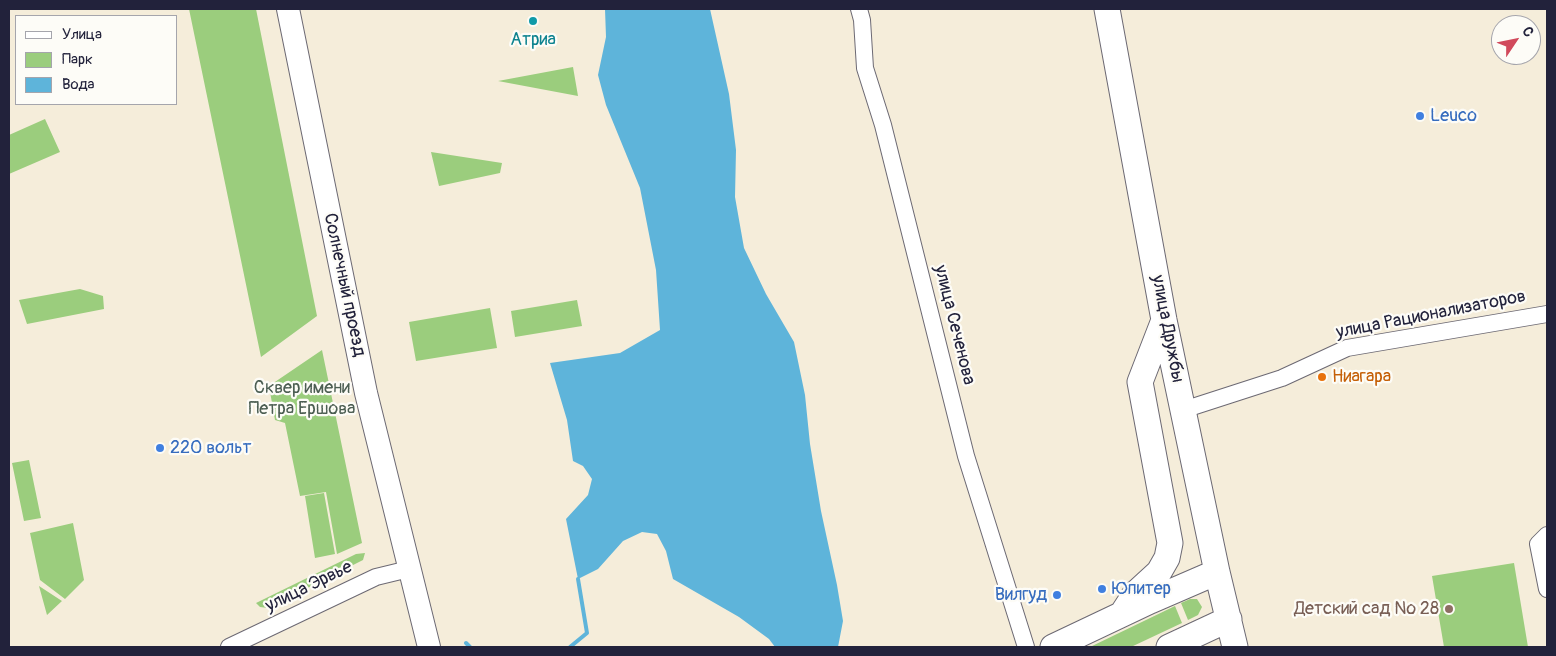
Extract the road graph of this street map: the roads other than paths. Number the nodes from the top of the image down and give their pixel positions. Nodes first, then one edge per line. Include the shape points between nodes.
1 (288, 9) edge
2 (859, 9) edge
3 (1107, 9) edge
4 (1547, 314) edge
5 (1164, 320) junction
6 (1183, 410) junction
7 (1547, 535) edge
8 (409, 569) junction
9 (1217, 572) junction
10 (1547, 589) edge
11 (1122, 614) junction
12 (1229, 619) junction
13 (229, 647) edge
14 (429, 647) edge
15 (1026, 647) edge
16 (1053, 647) edge
17 (1169, 647) edge
18 (1235, 647) edge

1 - 8 street, Солнечный проезд via 366,394
2 - 15 street, улица Сеченова via 865,68 883,125 966,456
3 - 5 main road, улица Дружбы
4 - 6 street, улица Рационализаторов via 1347,348 1282,378
5 - 6 main road, улица Дружбы
5 - 11 main road via 1140,382 1170,543 1167,558 1159,572 1135,594
6 - 9 main road, улица Дружбы
7 - 10 street via 1538,544
8 - 13 street, улица Эрвье via 376,577
8 - 14 street, Солнечный проезд
9 - 11 main road
9 - 12 main road, улица Дружбы
11 - 16 main road
12 - 17 main road
12 - 18 main road, улица Дружбы

